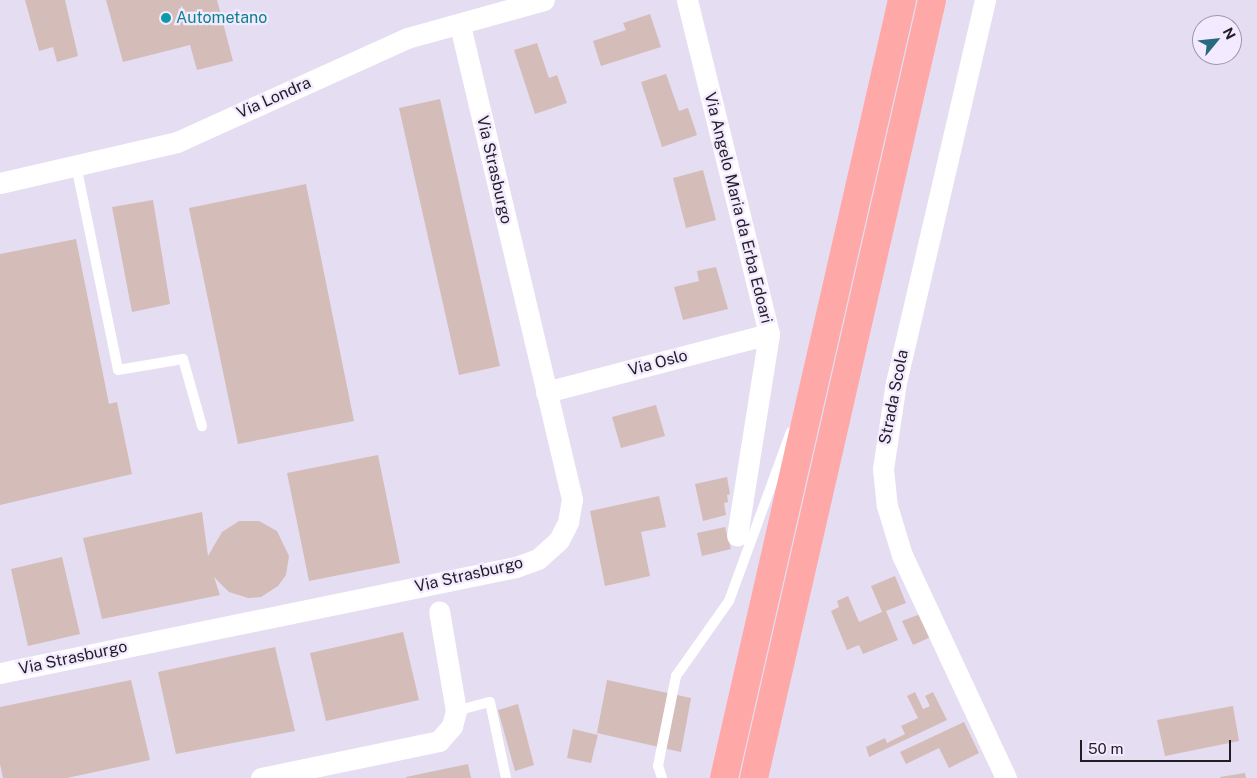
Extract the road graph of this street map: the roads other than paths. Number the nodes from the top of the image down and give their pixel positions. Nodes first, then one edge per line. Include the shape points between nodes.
1 (544, 0) edge
2 (687, 0) edge
3 (902, 0) edge
4 (932, 0) edge
5 (985, 0) edge
6 (460, 25) junction
7 (76, 165) junction
8 (0, 183) edge
9 (769, 334) junction
10 (824, 340) junction
11 (546, 392) junction
12 (202, 426) dead end
13 (737, 535) dead end
14 (462, 578) junction
15 (408, 589) junction
16 (439, 611) junction
17 (781, 662) junction
18 (0, 673) edge
19 (456, 711) junction
20 (261, 778) edge
21 (506, 778) edge
22 (662, 778) edge
23 (724, 778) edge
24 (754, 778) edge
25 (765, 778) edge
26 (1006, 778) edge

1 - 6 street, Via Londra
2 - 9 street, Via Angelo Maria da Erba Edoari
3 - 10 highway
4 - 17 highway
5 - 26 street, Strada Scola via 898,374 883,469 887,506 902,555
6 - 7 street, Via Londra via 407,38 177,142
6 - 11 street, Via Strasburgo
7 - 8 street, Via Londra
7 - 12 lane via 118,370 183,359
9 - 11 street, Via Oslo
9 - 13 street, Via Angelo Maria da Erba Edoari
10 - 22 lane via 729,601 676,676 658,766
10 - 23 highway
11 - 14 street, Via Strasburgo via 572,499 568,522 559,540 538,559
14 - 15 street, Via Strasburgo
14 - 16 street via 450,590
15 - 16 street
15 - 18 street, Via Strasburgo
16 - 19 street, Via Strasburgo
17 - 24 highway
17 - 25 lane
19 - 20 street via 452,726 439,740
19 - 21 lane via 490,702

